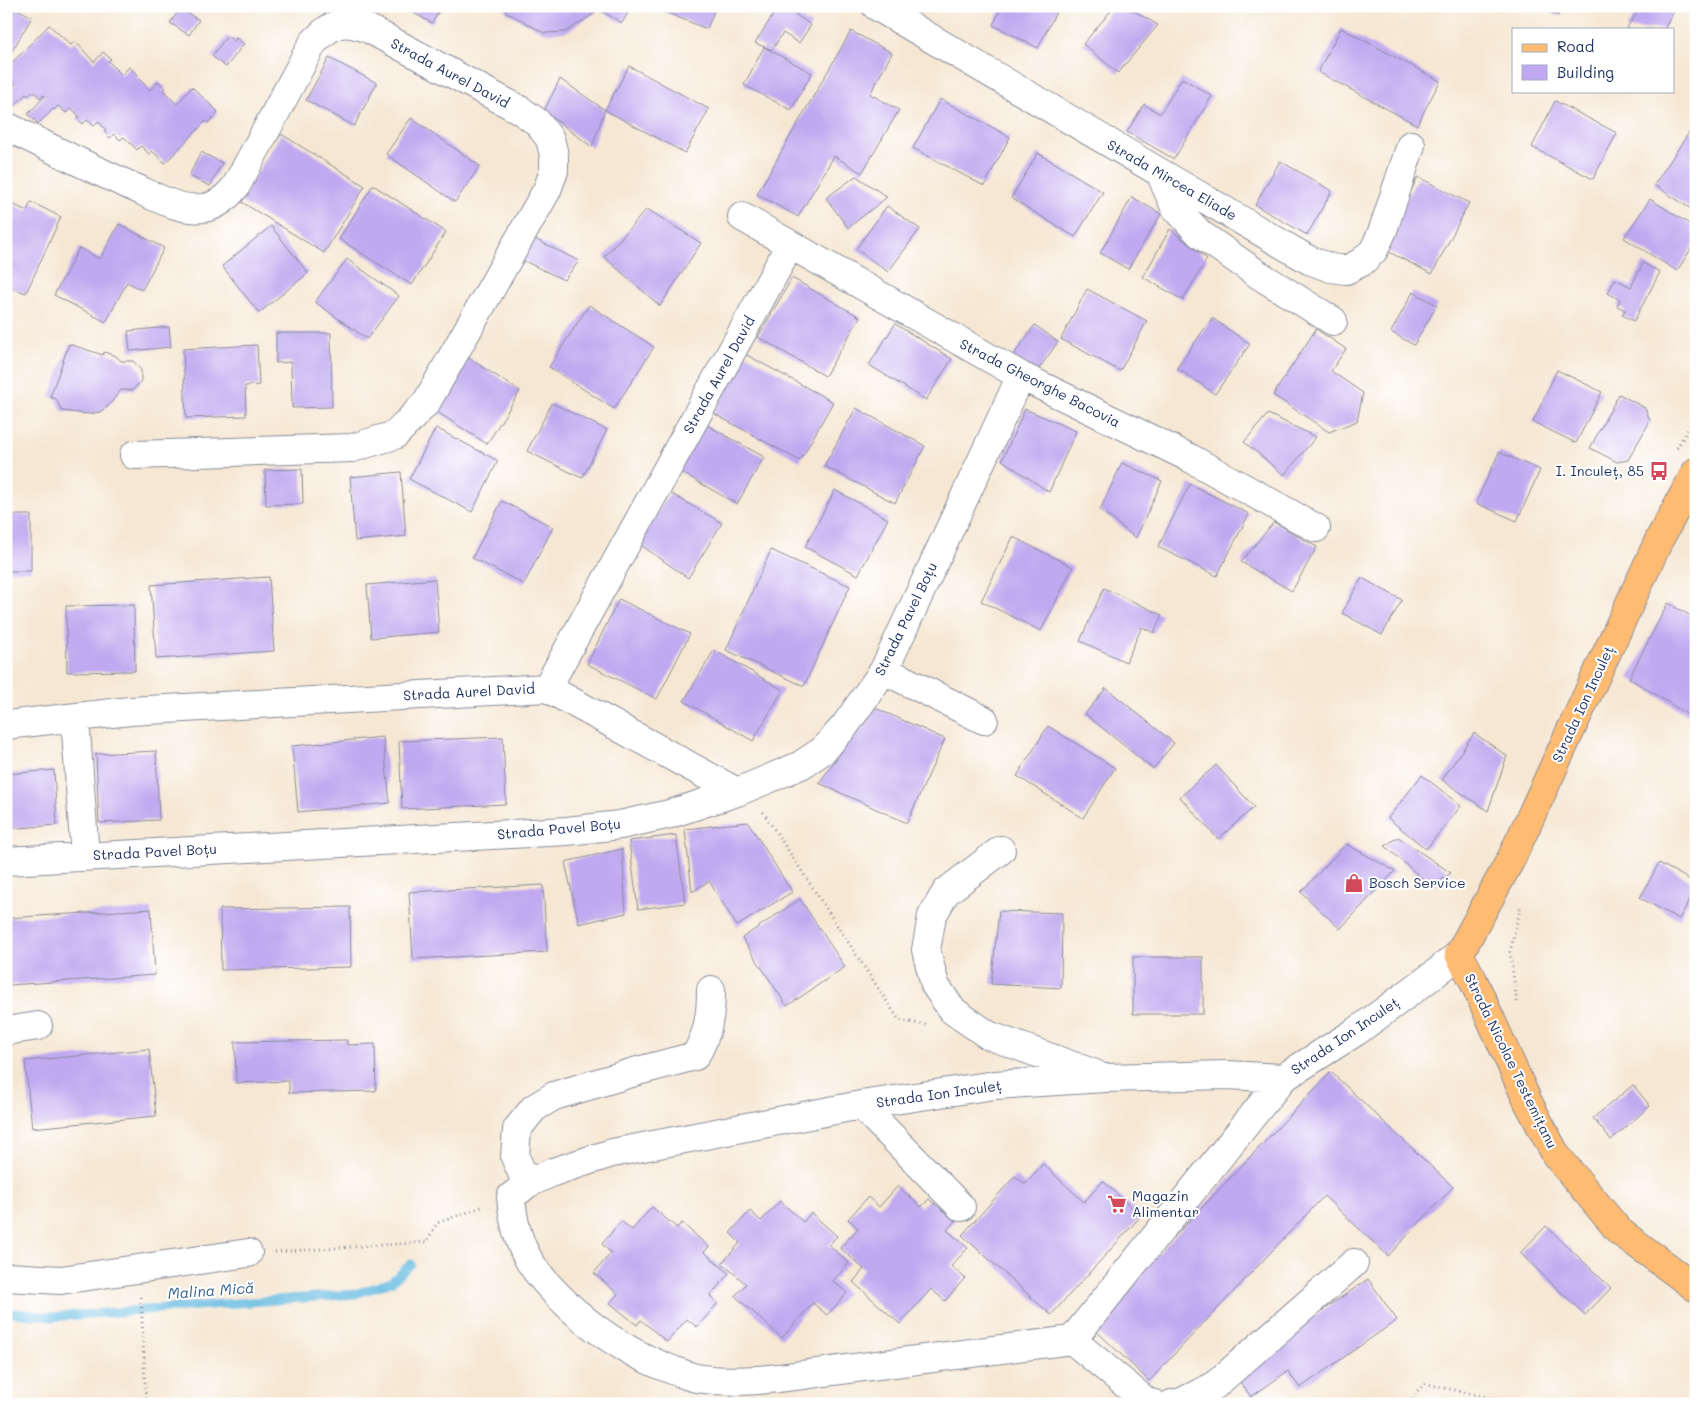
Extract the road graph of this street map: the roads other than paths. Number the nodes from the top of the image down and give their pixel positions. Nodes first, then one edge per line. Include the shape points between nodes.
1 (876, 6) edge
2 (6, 126) edge
3 (1411, 145) dead end
4 (1160, 173) junction
5 (742, 217) dead end
6 (790, 245) junction
7 (1332, 321) dead end
8 (1021, 376) junction
9 (134, 455) dead end
10 (1696, 472) edge
11 (1316, 528) dead end
12 (884, 670) junction
13 (547, 688) junction
14 (75, 718) junction
15 (984, 720) dead end
16 (6, 725) edge
17 (737, 792) junction
18 (1001, 850) dead end
19 (86, 856) junction
20 (6, 861) edge
21 (1460, 954) junction
22 (711, 990) dead end
23 (38, 1026) dead end
24 (6, 1031) edge
25 (1106, 1078) junction
26 (1283, 1078) junction
27 (861, 1105) junction
28 (519, 1190) junction
29 (962, 1207) dead end
30 (248, 1253) road end
31 (1354, 1263) dead end
32 (6, 1277) edge
33 (1696, 1288) edge
34 (1072, 1340) junction
35 (1154, 1404) edge
36 (1172, 1404) edge

1 - 4 street, Strada Mircea Eliade
2 - 9 street, Strada Aurel David via 82,165 164,201 203,208 226,198 236,186 313,43 335,25 352,23 520,110 537,122 550,139 554,171 547,190 426,403 395,435 352,448
3 - 4 street, Strada Mircea Eliade via 1374,250 1362,262 1346,270 1309,260
4 - 7 street via 1175,207 1200,234
5 - 6 street, Strada Gheorghe Bacovia
6 - 8 street, Strada Gheorghe Bacovia
6 - 13 street, Strada Aurel David
8 - 11 street, Strada Gheorghe Bacovia via 1190,458
8 - 12 street, Strada Pavel Boțu
10 - 21 main road, Strada Ion Inculeț via 1660,538 1511,859
12 - 15 street
12 - 17 street, Strada Pavel Boțu via 844,727 822,751 801,765
13 - 14 street, Strada Aurel David via 130,711
13 - 17 street
14 - 16 street, Strada Aurel David
14 - 19 street
17 - 19 street, Strada Pavel Boțu via 670,814 620,825 567,831
18 - 25 street via 946,892 932,916 926,950 935,985 952,1010 988,1035
19 - 20 street, Strada Pavel Boțu
21 - 26 street, Strada Ion Inculeț via 1357,1031
21 - 33 main road, Strada Nicolae Testemițanu via 1556,1155 1619,1231
22 - 28 street via 711,1011 704,1042 694,1056 554,1096 534,1108 517,1129 515,1157
23 - 24 street
25 - 26 street, Strada Ion Inculeț via 1227,1075
25 - 27 street, Strada Ion Inculeț via 995,1084
26 - 34 street
27 - 28 street, Strada Ion Inculeț via 612,1153 553,1172
27 - 29 street
28 - 34 street via 512,1218 520,1245 550,1289 623,1347 695,1378 724,1381 777,1378
30 - 32 street via 61,1280
31 - 36 street via 1214,1386
34 - 35 street via 1147,1402

